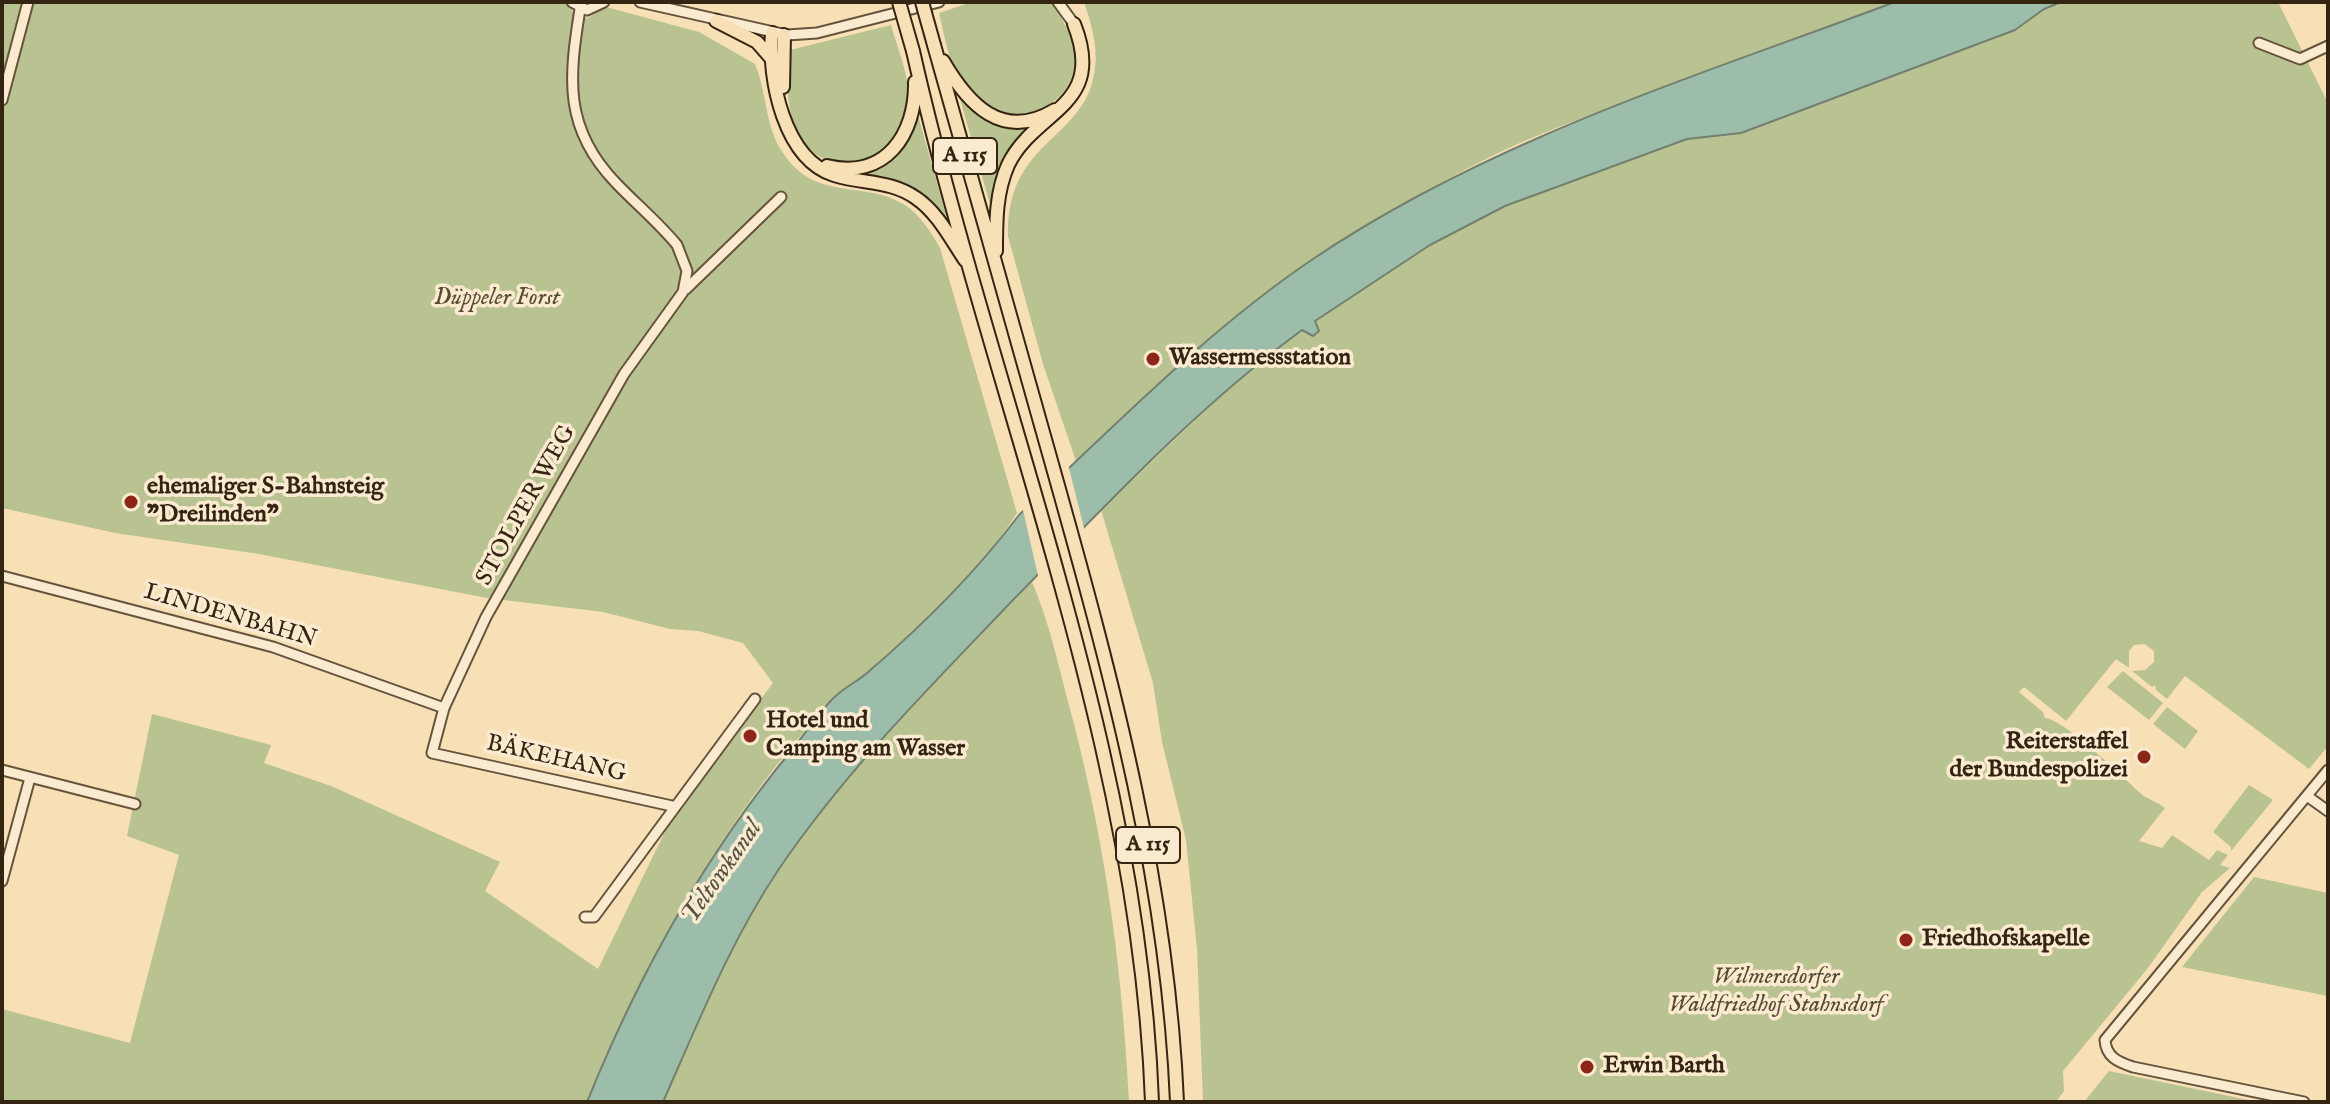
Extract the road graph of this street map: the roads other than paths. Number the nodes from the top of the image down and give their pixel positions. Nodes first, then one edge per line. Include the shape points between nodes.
1 (28, 2) edge
2 (604, 2) edge
3 (640, 2) edge
4 (899, 2) edge
5 (922, 2) edge
6 (939, 2) edge
7 (1058, 2) edge
8 (1068, 2) edge
9 (576, 5) edge
10 (716, 21) junction
11 (1074, 24) junction
12 (778, 34) junction
13 (2259, 43) dead end
14 (934, 45) junction
15 (2328, 46) edge
16 (914, 57) junction
17 (771, 58) junction
18 (2, 100) edge
19 (1068, 102) junction
20 (783, 107) junction
21 (813, 163) junction
22 (781, 197) dead end
23 (995, 266) junction
24 (973, 273) junction
25 (683, 292) junction
26 (2, 576) edge
27 (755, 699) dead end
28 (444, 708) junction
29 (432, 753) joint
30 (2, 770) edge
31 (2328, 770) edge
32 (30, 778) junction
33 (2307, 796) junction
34 (135, 804) dead end
35 (672, 806) junction
36 (2328, 811) edge
37 (2, 881) edge
38 (585, 917) dead end
39 (1152, 1102) edge
40 (1177, 1102) edge
41 (2304, 1102) edge

1 - 18 street
2 - 9 street via 594,9
3 - 10 street
4 - 16 highway, A 115, bridge
5 - 14 highway, A 115, bridge
6 - 12 street via 817,33
7 - 11 street
8 - 11 street
9 - 25 street via 572,100 583,135 600,165 677,245 687,271
10 - 12 street
10 - 17 highway via 757,42
11 - 19 highway via 1083,57
12 - 17 highway
12 - 20 highway
13 - 15 street via 2300,59
14 - 19 highway via 963,95 992,116 1023,121
14 - 23 highway, A 115
16 - 21 highway via 912,117 893,152 882,161 851,169
16 - 24 highway, A 115
17 - 20 highway
19 - 23 highway via 1010,162 996,210
20 - 21 highway via 789,131
21 - 24 highway via 833,175 888,184 917,198 944,227
22 - 25 street, STOLPER WEG
23 - 40 highway, A 115 via 1088,592 1131,765 1153,872
24 - 39 highway, A 115 via 1110,788 1136,919
25 - 28 street, STOLPER WEG via 624,374 468,653
26 - 28 street, LINDENBAHN via 273,647
27 - 35 street
28 - 29 street, STOLPER WEG
29 - 35 street, BÄKEHANG
30 - 32 street
31 - 33 street
32 - 34 street
32 - 37 street
33 - 36 street
33 - 41 street via 2105,1040 2112,1057 2133,1067
35 - 38 street via 594,917

